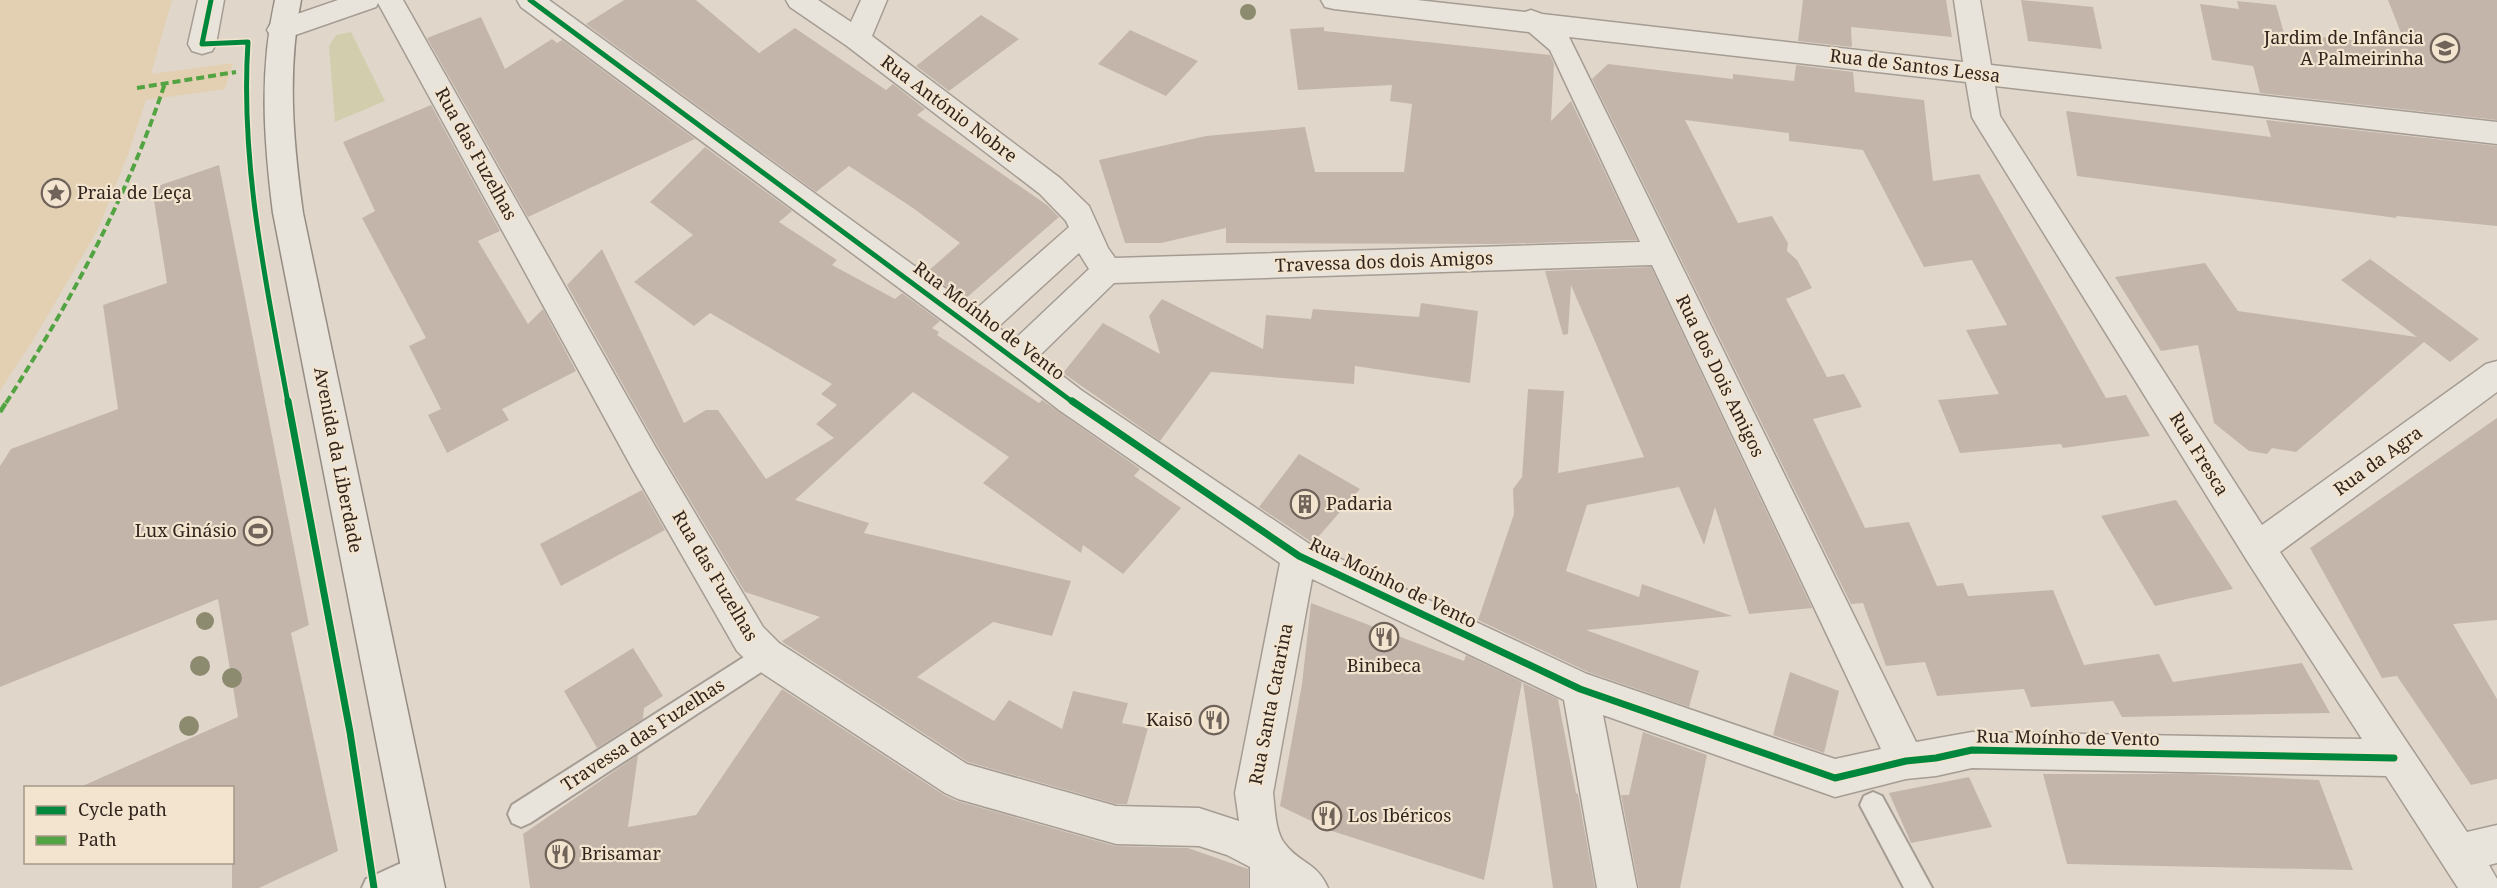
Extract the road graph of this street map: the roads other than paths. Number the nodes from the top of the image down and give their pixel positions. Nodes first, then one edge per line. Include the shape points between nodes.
1 (211, 0) edge
2 (367, 0) edge
3 (390, 0) edge
4 (530, 0) edge
5 (799, 0) edge
6 (874, 0) edge
7 (1334, 0) edge
8 (1967, 0) edge
9 (282, 10) edge
10 (1532, 11) edge
11 (857, 39) junction
12 (201, 44) dead end
13 (1980, 74) junction
14 (2497, 133) edge
15 (1084, 231) junction
16 (1660, 253) junction
17 (1107, 271) junction
18 (976, 328) junction
19 (1016, 358) junction
20 (2497, 374) edge
21 (2258, 548) junction
22 (1299, 556) junction
23 (766, 655) junction
24 (1580, 689) junction
25 (2394, 758) junction
26 (1906, 761) junction
27 (1873, 805) dead end
28 (521, 814) dead end
29 (2497, 844) edge
30 (2458, 853) junction
31 (1270, 872) edge
32 (423, 878) edge
33 (375, 888) edge
34 (1308, 888) edge
35 (1617, 888) edge
36 (1918, 888) edge
37 (2481, 888) edge

1 - 12 street
2 - 9 street
3 - 23 street, Rua das Fuzelhas via 644,458 750,639
4 - 18 street, Rua Moínho de Vento
5 - 11 street, Rua António Nobre
6 - 11 street
7 - 10 street, Rua de Santos Lessa
8 - 13 street, Rua Fresca
9 - 32 street, Avenida da Liberdade via 276,113 288,213
10 - 13 street, Rua de Santos Lessa
10 - 16 street, Rua dos Dois Amigos via 1561,45
11 - 15 street, Rua António Nobre via 1050,186 1078,213
13 - 14 street, Rua de Santos Lessa
13 - 21 street, Rua Fresca via 1986,117
15 - 17 street
15 - 18 street
16 - 17 street, Travessa dos dois Amigos
16 - 26 street, Rua dos Dois Amigos
17 - 19 street
18 - 19 street, Rua Moínho de Vento
19 - 22 street, Rua Moínho de Vento via 1070,400
20 - 21 street, Rua da Agra
21 - 25 street, Rua Fresca
22 - 24 street, Rua Moínho de Vento
22 - 31 street, Rua Santa Catarina via 1254,793
23 - 28 lane, Travessa das Fuzelhas
23 - 31 street, Rua das Fuzelhas via 958,780 1116,825 1199,827 1234,838
24 - 26 street, Rua Moínho de Vento via 1835,778
24 - 35 street
25 - 26 street, Rua Moínho de Vento via 1972,750
25 - 30 street, Rua Fresca
27 - 36 lane
29 - 30 street
30 - 37 street, Rua Fresca
31 - 34 street, Rua das Fuzelhas
32 - 33 lane

